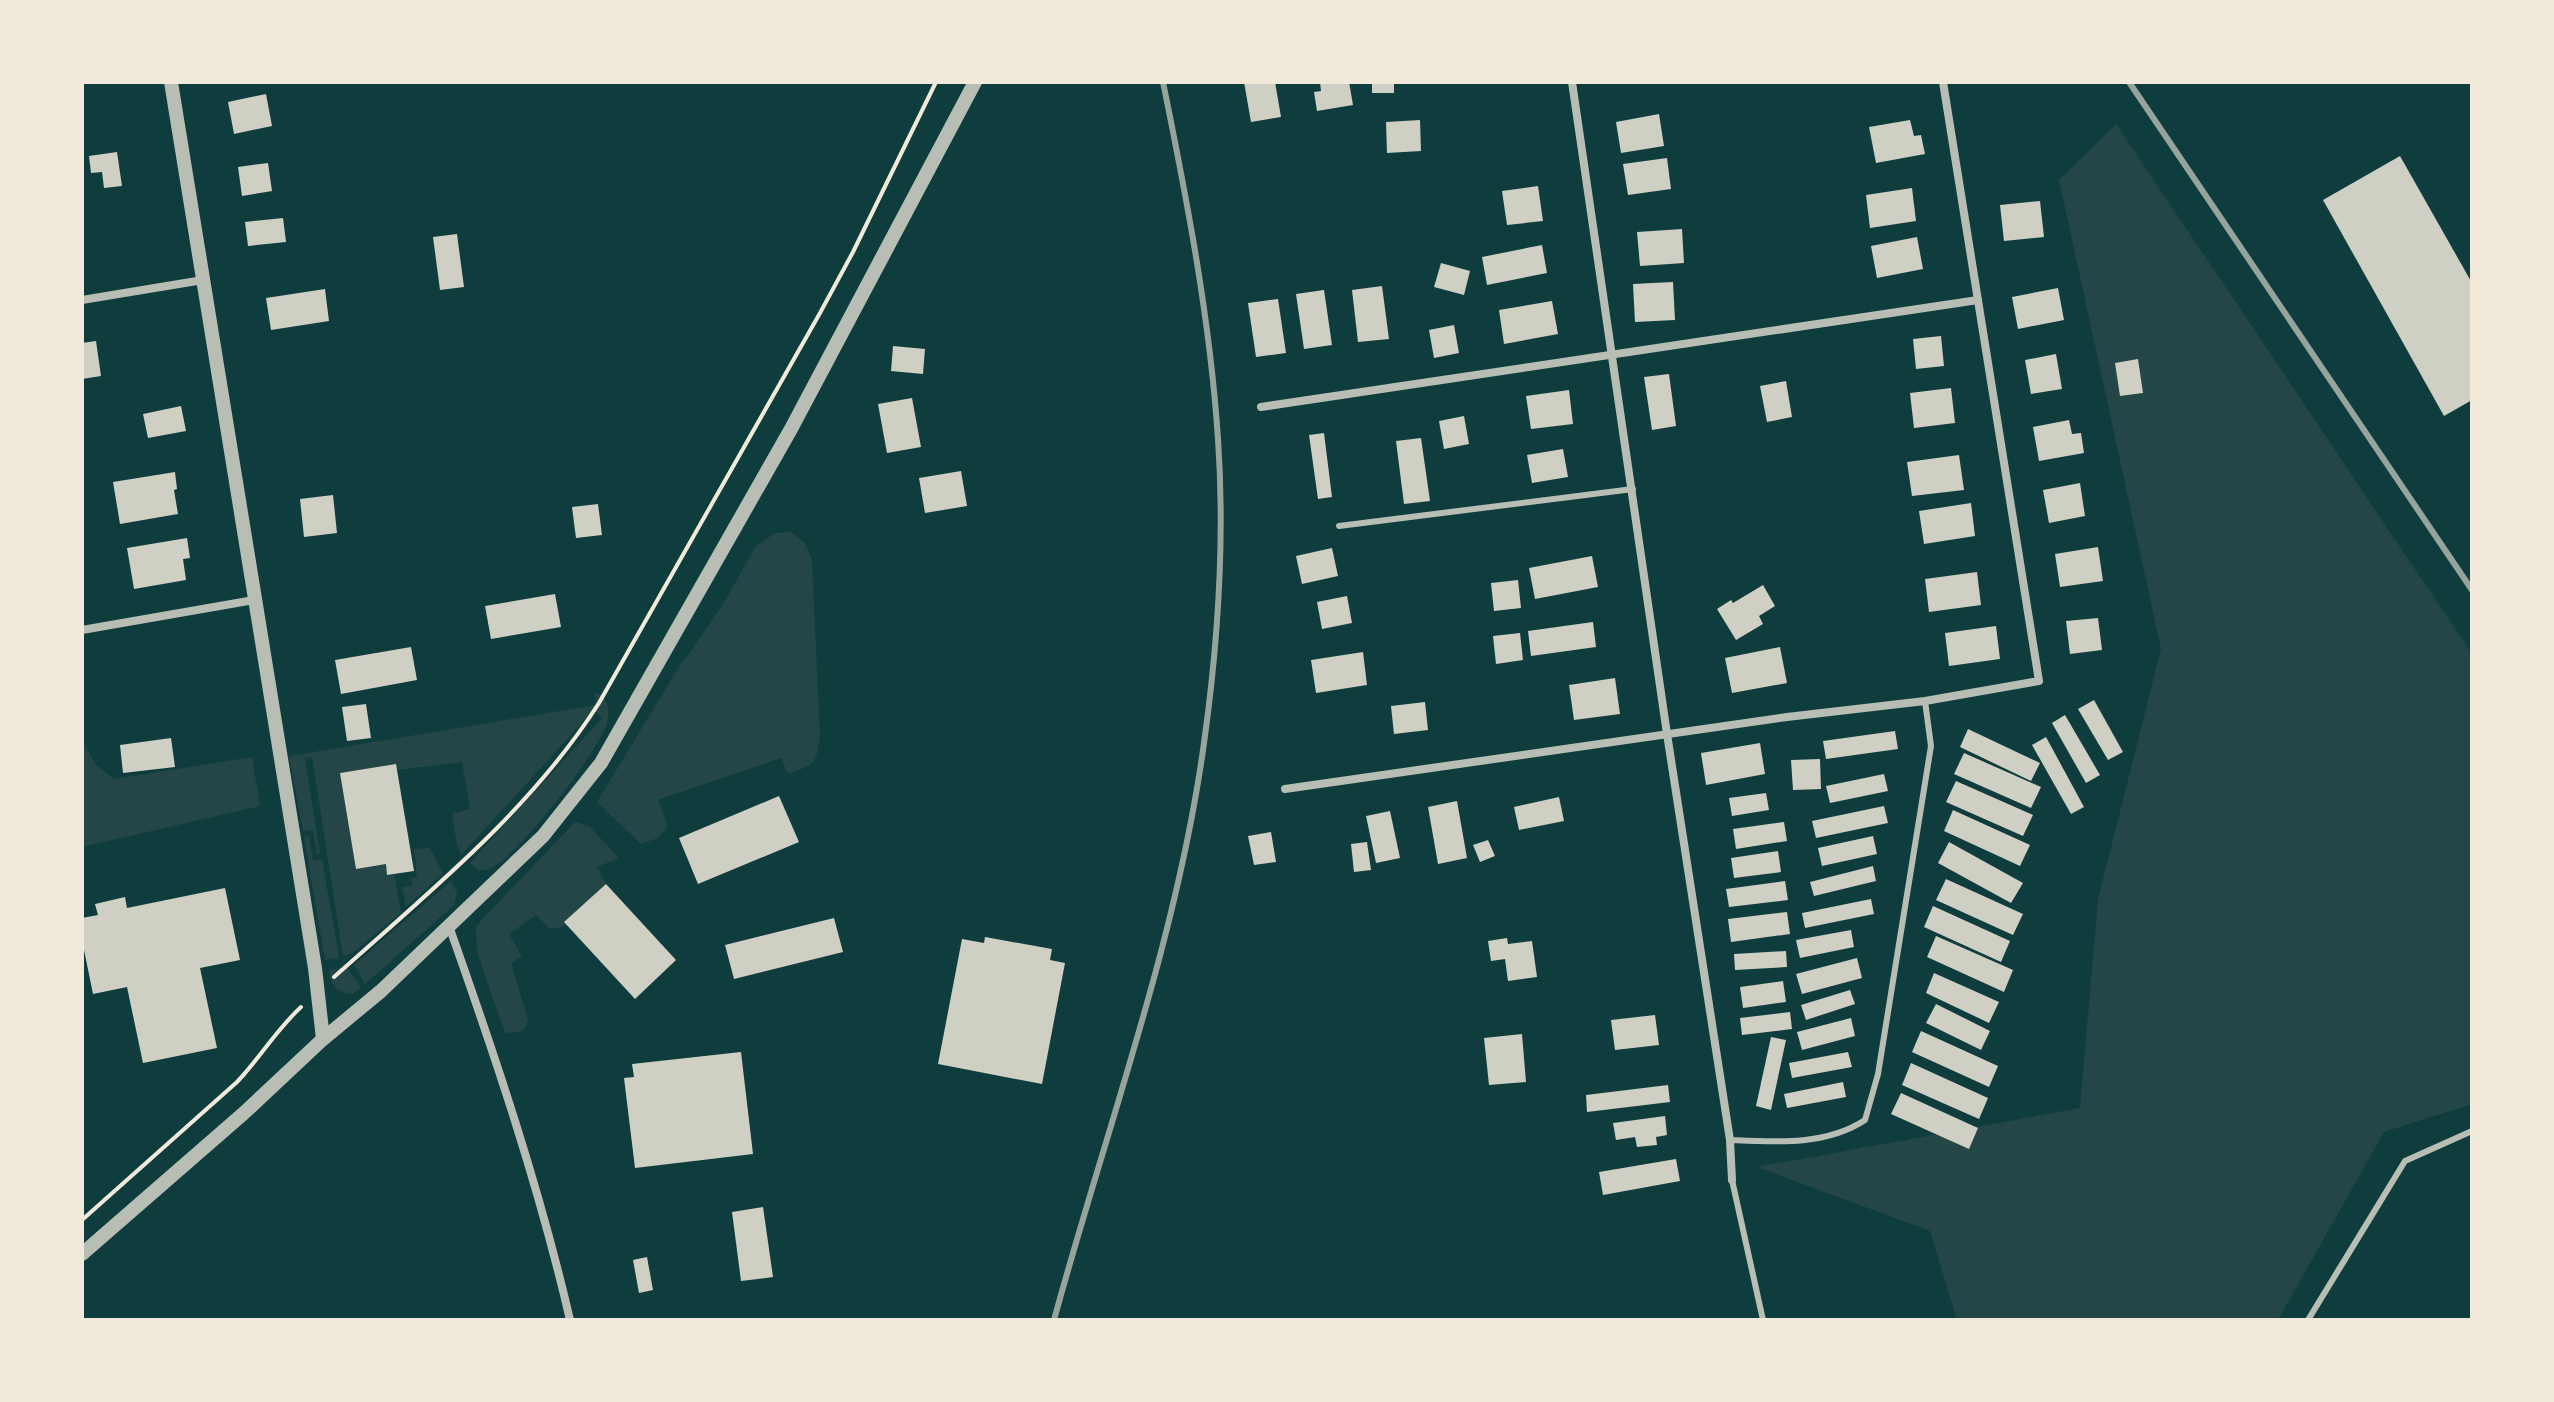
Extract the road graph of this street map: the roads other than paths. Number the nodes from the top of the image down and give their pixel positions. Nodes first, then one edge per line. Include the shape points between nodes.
1 (171, 82) edge
2 (975, 82) edge
3 (1572, 82) edge
4 (1943, 82) edge
5 (203, 280) junction
6 (82, 300) edge
7 (1978, 300) junction
8 (1614, 355) junction
9 (1261, 407) dead end
10 (1633, 489) junction
11 (1339, 526) dead end
12 (254, 600) junction
13 (82, 630) edge
14 (1925, 701) junction
15 (1667, 734) junction
16 (1285, 789) dead end
17 (449, 926) junction
18 (323, 1039) junction
19 (2472, 1131) edge
20 (1730, 1140) junction
21 (1732, 1180) joint
22 (82, 1254) edge
23 (570, 1320) edge
24 (1763, 1320) edge
25 (2308, 1320) edge

1 - 5 street
2 - 17 street via 791,429 601,763 543,836
3 - 8 street
4 - 7 street
5 - 6 street
5 - 12 street
7 - 8 street
7 - 14 street via 2039,681
8 - 9 street
8 - 10 street
10 - 11 lane
10 - 15 street
12 - 13 street
12 - 18 street
14 - 15 street
14 - 20 lane via 1931,746 1878,1074 1865,1120 1840,1132 1782,1143
15 - 16 street
15 - 20 street
17 - 18 street
17 - 23 street via 539,1197
18 - 22 street
19 - 25 lane via 2405,1161
20 - 21 street
21 - 24 lane

